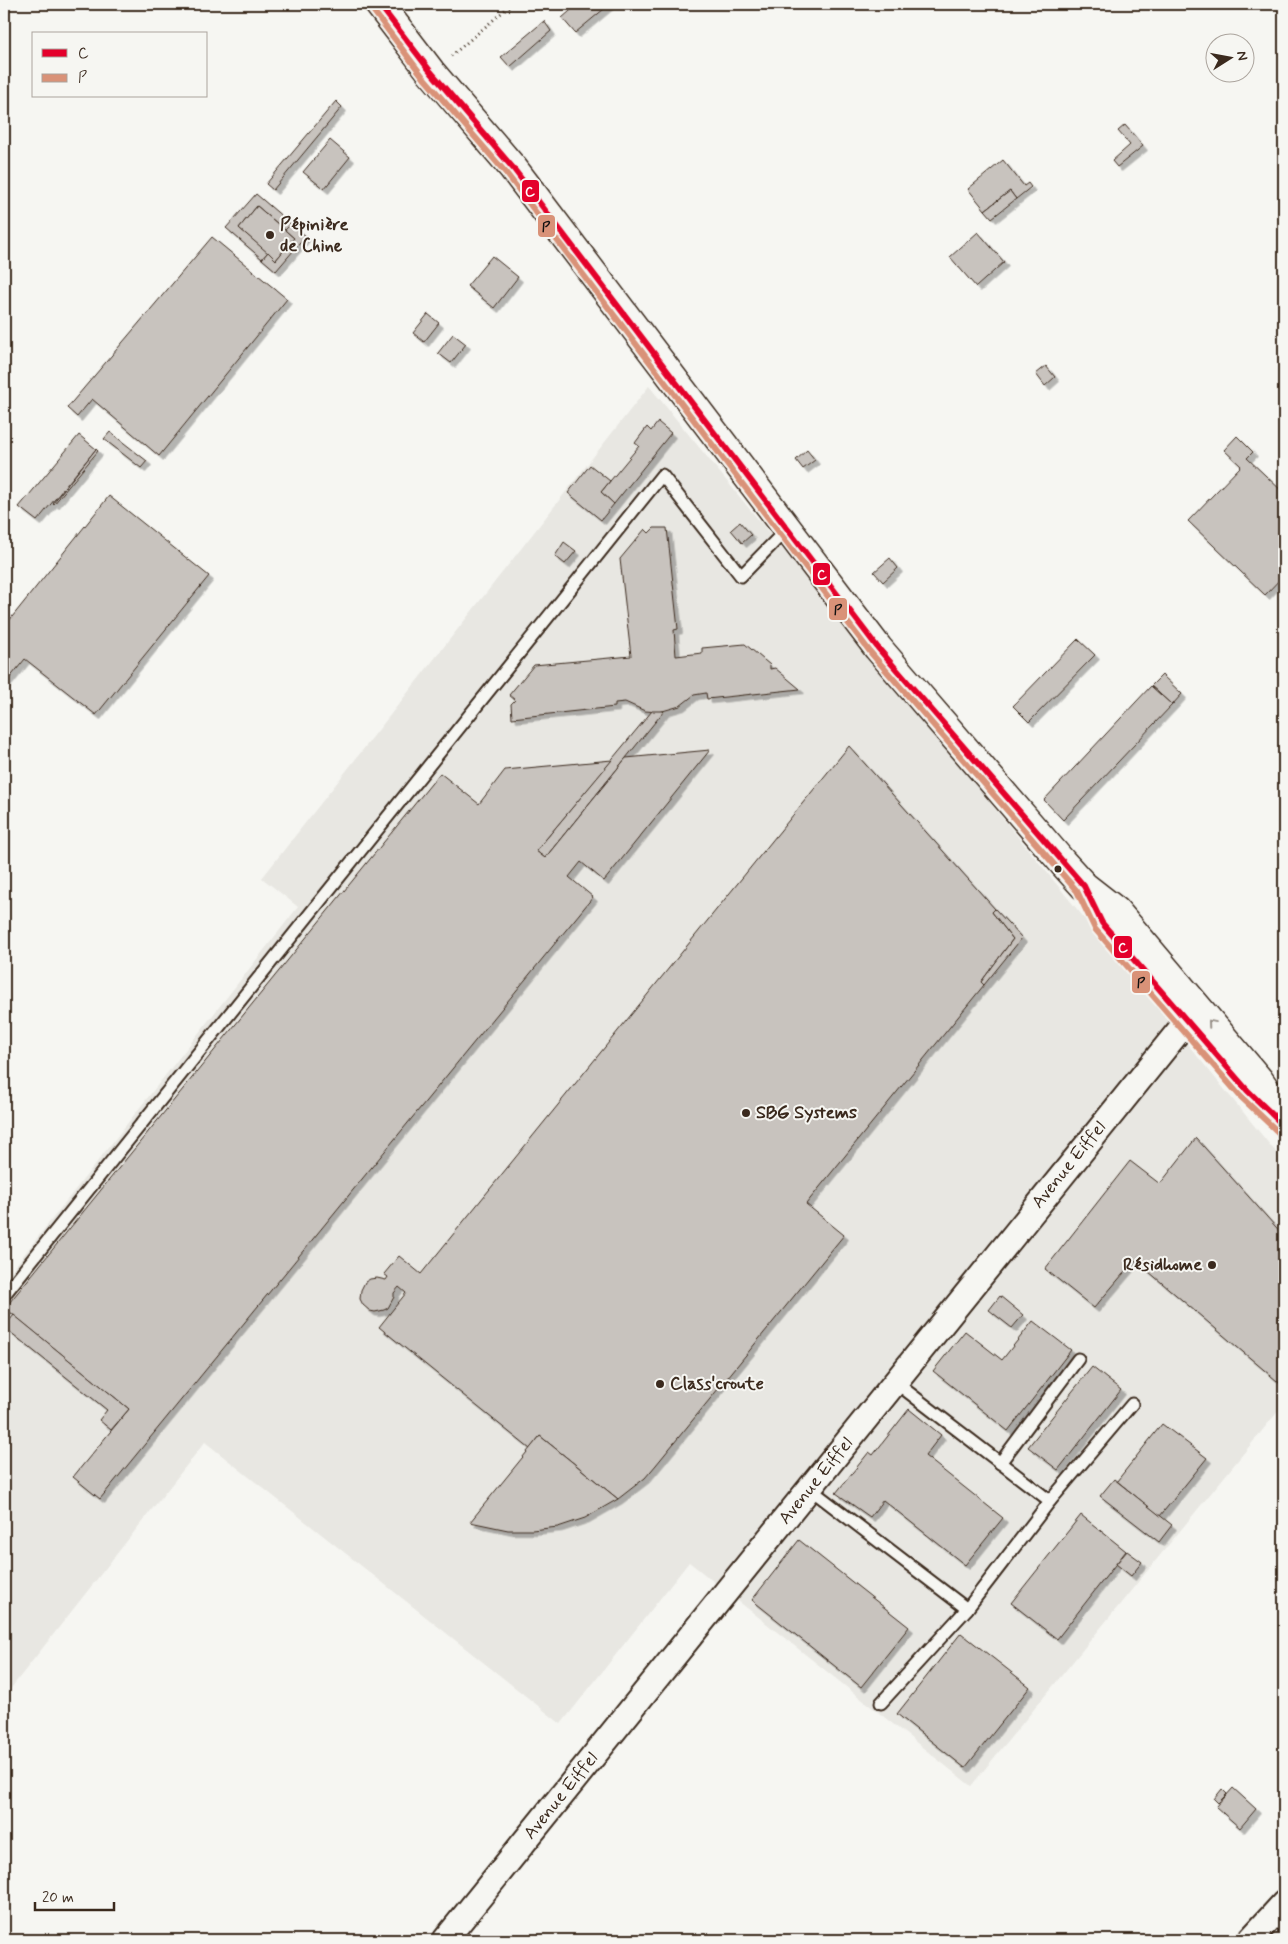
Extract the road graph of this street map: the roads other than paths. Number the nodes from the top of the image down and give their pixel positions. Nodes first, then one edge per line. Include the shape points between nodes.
1 (384, 8) edge
2 (788, 528) junction
3 (1084, 886) junction
4 (1186, 1022) junction
5 (1284, 1116) edge
6 (1284, 1126) edge
7 (4, 1295) edge
8 (1078, 1359) dead end
9 (895, 1382) junction
10 (1132, 1404) dead end
11 (1000, 1462) junction
12 (810, 1488) junction
13 (1050, 1501) junction
14 (967, 1609) junction
15 (881, 1703) dead end
16 (1284, 1903) edge
17 (445, 1940) edge
18 (1250, 1940) edge

1 - 2 main road via 431,72 513,168
2 - 3 main road via 878,648
2 - 7 lane via 741,576 662,475
3 - 4 main road via 1102,923
5 -> 3 main road via 1259,1080 1116,911
4 - 6 main road
4 - 9 street, Avenue Eiffel
8 - 11 lane
9 - 11 lane
9 - 12 street, Avenue Eiffel
10 - 13 lane
11 - 13 lane
12 - 14 lane
12 - 17 street, Avenue Eiffel
13 - 14 lane
14 - 15 lane
16 - 18 street

